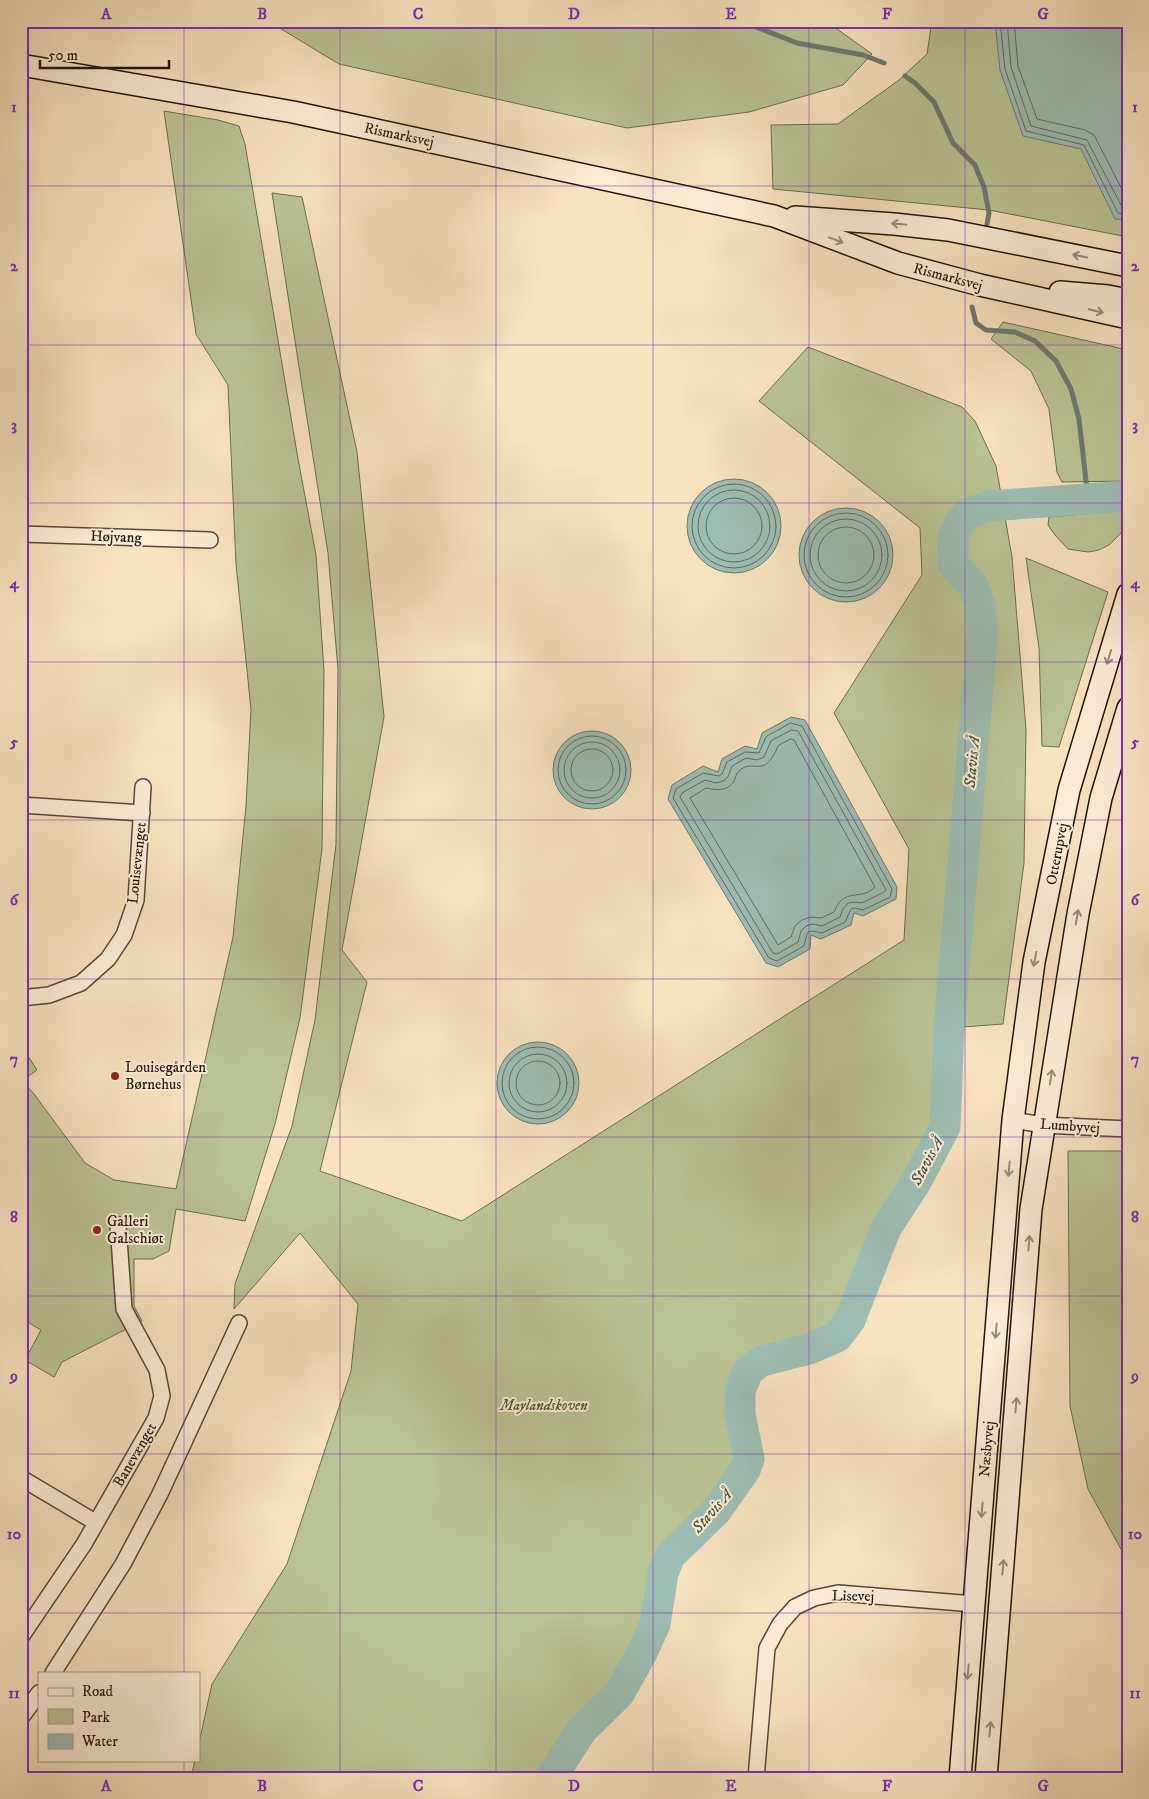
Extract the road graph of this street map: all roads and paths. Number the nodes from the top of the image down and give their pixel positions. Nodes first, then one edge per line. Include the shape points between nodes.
1 (21, 65) edge
2 (774, 216) junction
3 (1128, 266) edge
4 (980, 285) junction
5 (1128, 300) edge
6 (1128, 318) edge
7 (21, 534) edge
8 (210, 540) dead end
9 (1128, 594) edge
10 (1128, 708) edge
11 (144, 787) dead end
12 (21, 805) edge
13 (142, 813) junction
14 (21, 998) edge
15 (1013, 1120) junction
16 (1043, 1125) junction
17 (1128, 1129) edge
18 (118, 1225) dead end
19 (239, 1323) dead end
20 (21, 1478) edge
21 (95, 1522) junction
22 (974, 1604) junction
23 (21, 1638) edge
24 (54, 1672) edge
25 (38, 1694) edge
26 (21, 1718) edge
27 (756, 1778) edge
28 (960, 1778) edge
29 (986, 1778) edge

1 - 2 main road, Rismarksvej via 293,112
3 -> 2 main road, Rismarksvej via 948,230
2 -> 4 main road, Rismarksvej via 898,263
4 - 5 main road
4 -> 6 main road, Rismarksvej
7 - 8 street, Højvang
9 -> 15 main road, Otterupvej via 1069,790 1034,962
16 -> 10 main road via 1101,798
11 - 13 street, Louisevænget
12 - 13 street, Louisevænget
13 - 14 street, Louisevænget via 136,900 124,935 108,959 81,983 49,995
15 - 16 street, Lumbyvej
15 -> 22 main road, Næsbyvej
16 - 17 street, Lumbyvej
29 -> 16 main road, Næsbyvej via 1031,1209
18 - 21 street, Banevænget via 124,1309 157,1370 162,1396 156,1418
19 - 24 street via 160,1494 123,1564
20 - 21 street
21 - 23 street, Banevænget via 84,1544
22 - 27 street, Lisevej via 838,1593 814,1598 795,1607 780,1624 767,1648
22 -> 28 main road, Næsbyvej
25 - 26 street

